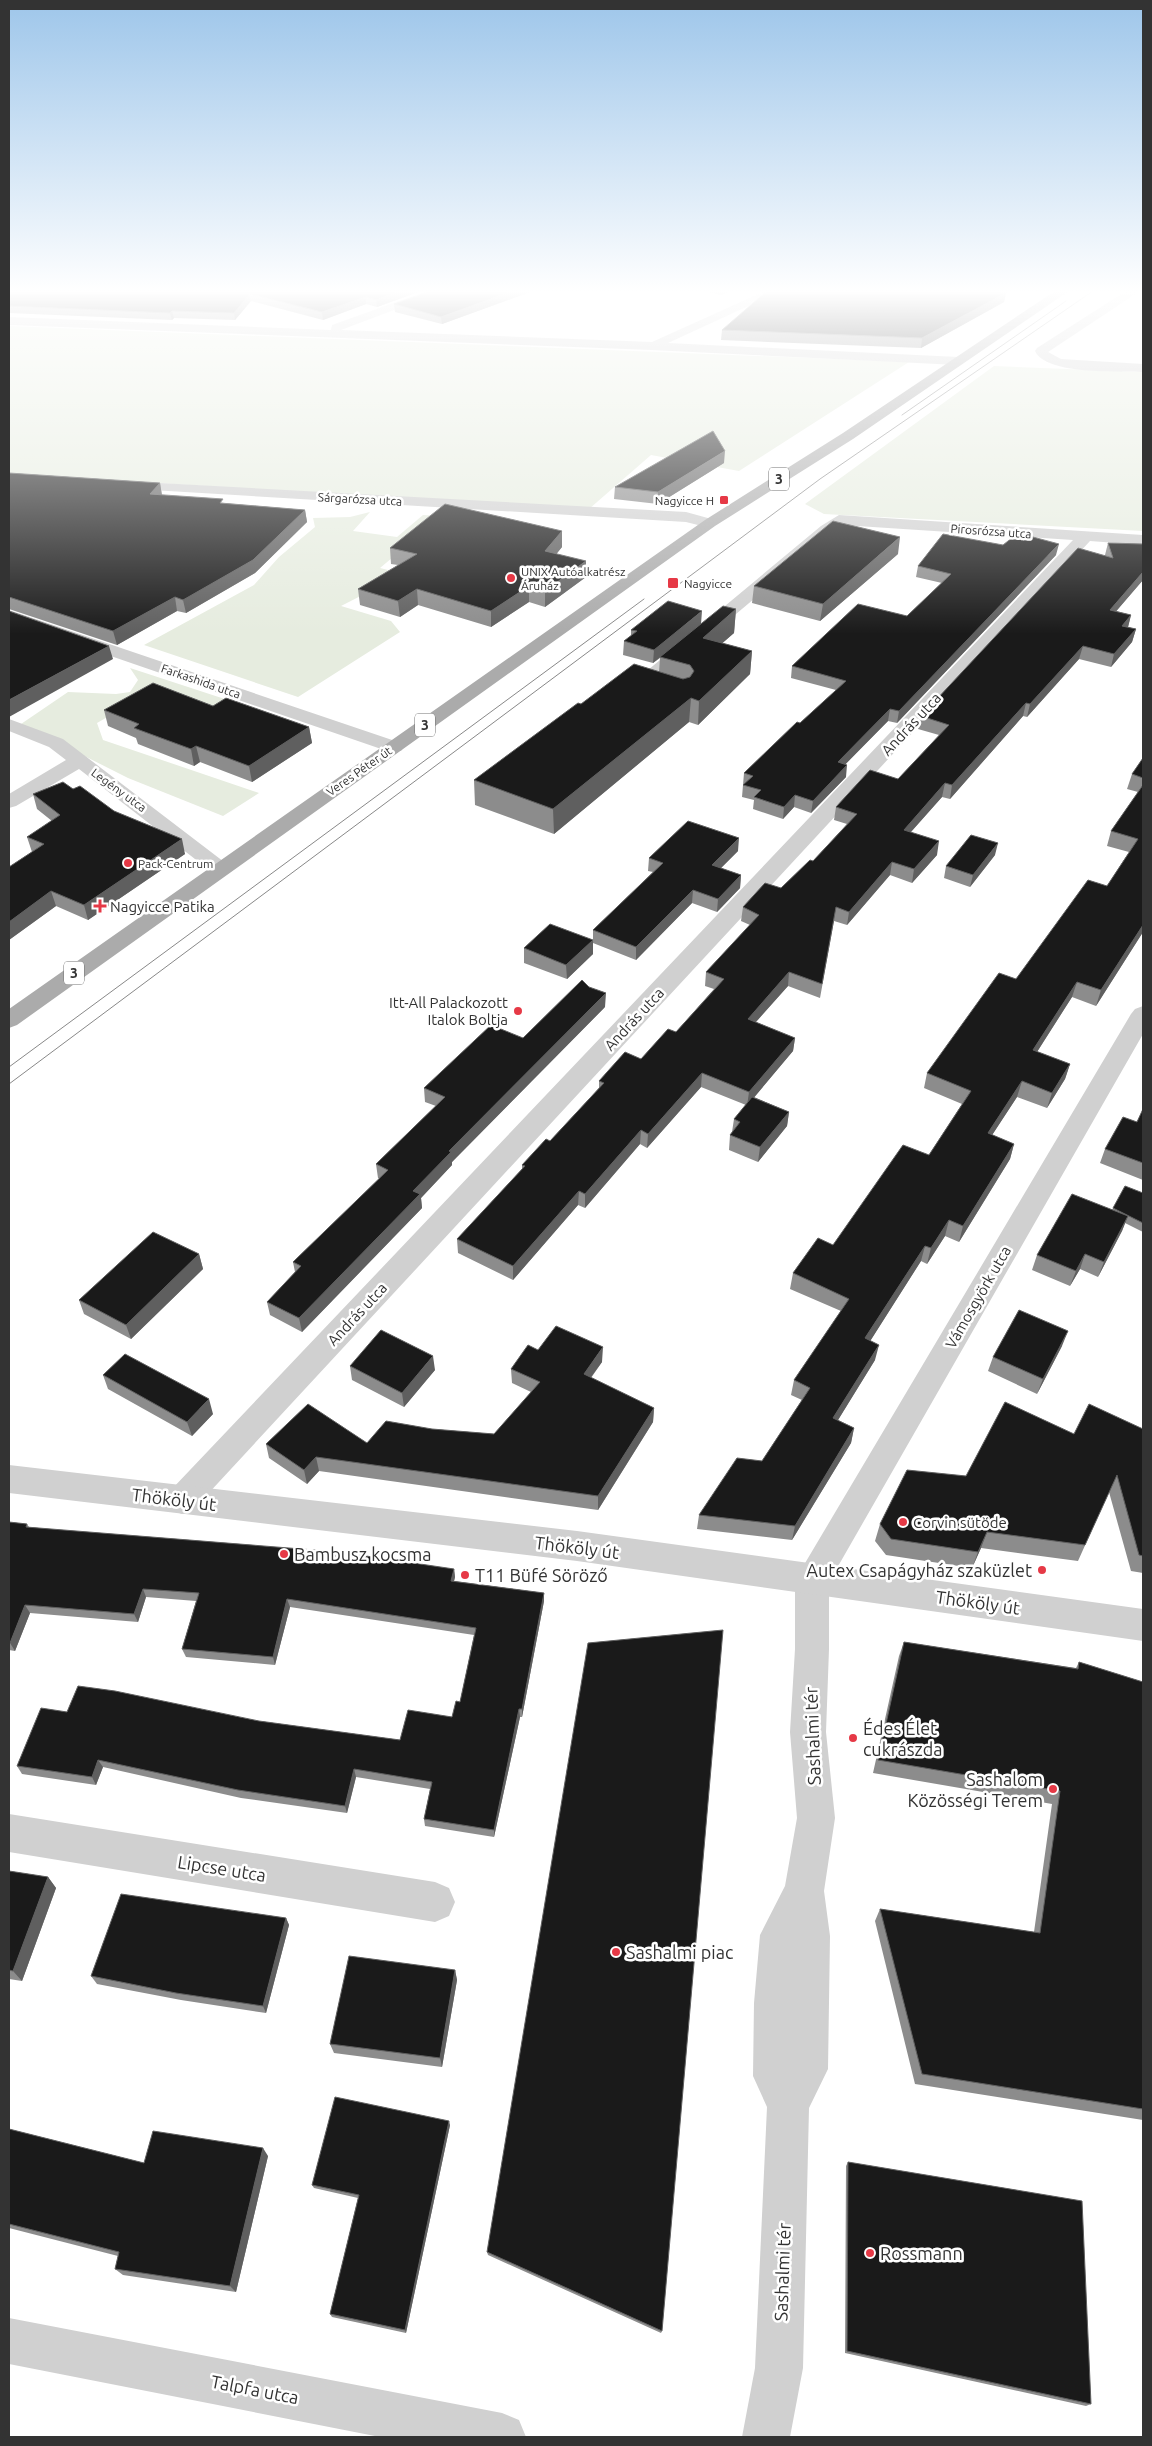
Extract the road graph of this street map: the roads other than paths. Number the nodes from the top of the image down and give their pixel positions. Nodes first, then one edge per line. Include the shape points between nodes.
1 (893, 405) edge
2 (106, 484) edge
3 (710, 523) junction
4 (1086, 537) junction
5 (1143, 540) edge
6 (9, 615) edge
7 (674, 693) edge
8 (9, 725) edge
9 (394, 747) junction
10 (79, 761) junction
11 (9, 802) edge
12 (221, 868) junction
13 (1143, 1014) edge
14 (9, 1020) edge
15 (9, 1478) edge
16 (182, 1500) junction
17 (812, 1580) junction
18 (1143, 1625) edge
19 (9, 1833) edge
20 (435, 1902) dead end
21 (9, 2341) edge
22 (502, 2437) edge
23 (766, 2437) edge

1 - 3 main road, 3
2 - 3 street, Sárgarózsa utca via 686,517
3 - 9 main road, Veres Péter út / 3
4 - 5 street, Pirosrózsa utca
4 - 7 street, Pirosrózsa utca via 840,520 642,684
4 - 16 street, András utca
6 - 9 street, Farkashida utca
8 - 10 street, Legény utca via 56,744
9 - 12 main road, Veres Péter út / 3
10 - 11 street
10 - 12 street, Legény utca
12 - 14 main road, Veres Péter út / 3
13 - 17 street, Vámosgyörk utca
15 - 16 street, Thököly út
16 - 17 street, Thököly út via 578,1546
17 - 18 street, Thököly út
17 - 23 street, Sashalmi tér via 808,1732 816,1818 804,1891 810,1936 807,2069 788,2105 779,2368
19 - 20 street, Lipcse utca
21 - 22 street, Talpfa utca

